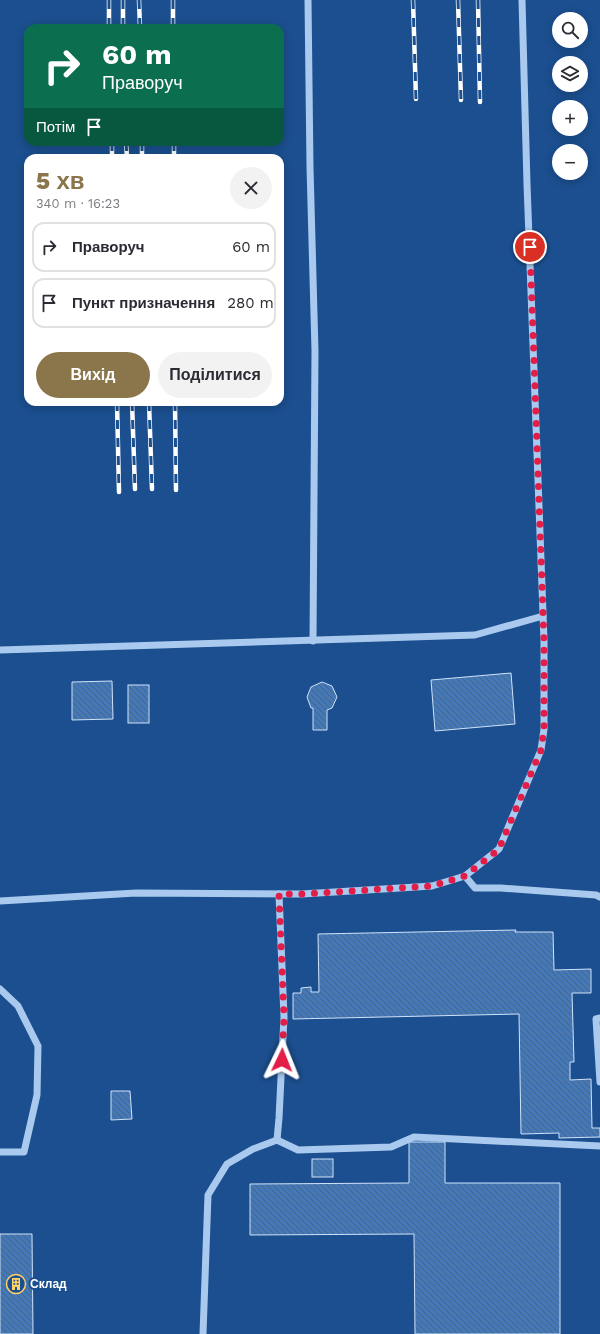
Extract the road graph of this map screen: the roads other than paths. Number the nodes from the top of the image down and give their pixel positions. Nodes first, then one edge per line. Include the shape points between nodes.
1 (308, 0) edge
2 (522, 0) edge
3 (544, 616) junction
4 (313, 641) junction
5 (0, 650) edge
6 (465, 876) junction
7 (279, 894) junction
8 (600, 897) edge
9 (0, 901) edge
10 (0, 989) edge
11 (600, 1018) edge
12 (600, 1082) edge
13 (277, 1140) junction
14 (600, 1146) edge
15 (0, 1152) edge
16 (203, 1334) edge

1 - 4 lane via 315,351
2 - 3 lane
3 - 4 lane via 475,636
3 - 6 lane via 544,729 541,750 499,849
4 - 5 lane
6 - 7 lane via 432,886
6 - 8 lane via 475,888 588,894
7 - 9 lane via 136,893
7 - 13 lane via 284,1017
10 - 15 lane via 18,1006 38,1046 37,1095 24,1152
11 - 12 lane via 596,1019
13 - 14 lane via 298,1150 391,1147 414,1137
13 - 16 lane via 253,1149 227,1164 208,1194

